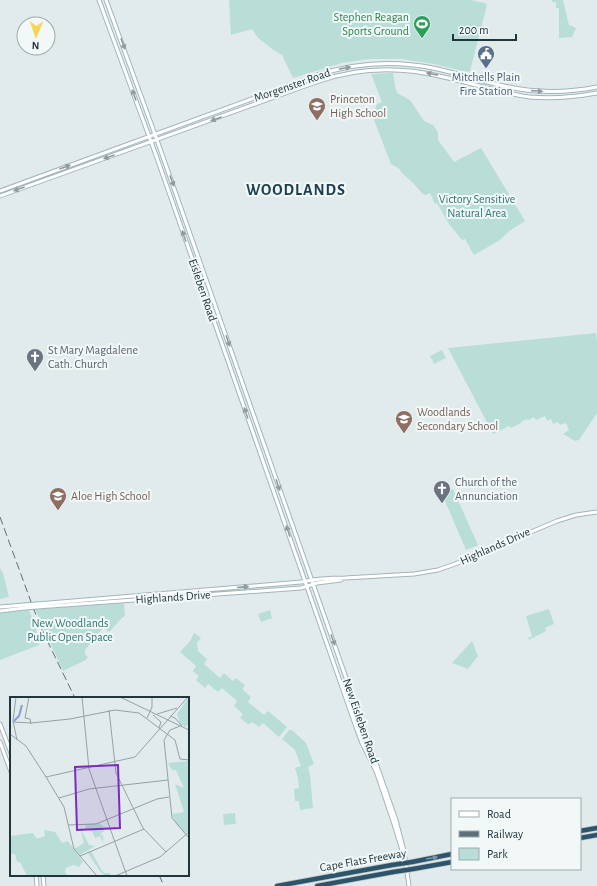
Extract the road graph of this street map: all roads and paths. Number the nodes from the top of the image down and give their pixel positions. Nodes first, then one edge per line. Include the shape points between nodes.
1 (99, 0) edge
2 (106, 0) edge
3 (597, 87) edge
4 (597, 93) edge
5 (155, 134) junction
6 (149, 136) junction
7 (158, 140) junction
8 (151, 142) junction
9 (0, 191) edge
10 (0, 196) edge
11 (597, 512) edge
12 (345, 578) junction
13 (312, 580) junction
14 (305, 581) junction
15 (313, 584) junction
16 (307, 587) junction
17 (37, 606) junction
18 (0, 607) edge
19 (25, 607) junction
20 (0, 610) edge
21 (0, 724) edge
22 (0, 742) edge
23 (10, 750) edge
24 (10, 769) edge
25 (597, 828) edge
26 (581, 831) edge
27 (597, 835) edge
28 (581, 838) edge
29 (451, 854) edge
30 (405, 859) junction
31 (451, 862) edge
32 (36, 876) edge
33 (43, 876) edge
34 (37, 886) edge
35 (44, 886) edge
36 (277, 886) edge
37 (317, 886) edge
38 (409, 886) edge

6 -> 1 main road, Eisleben Road
2 -> 5 main road, Eisleben Road
5 -> 3 main road, Morgenster Road via 320,74 364,65 387,63 421,66 530,90 566,91
4 -> 7 main road, Morgenster Road via 536,97 421,72 358,72 320,81
5 - 6 main road, Morgenster Road
5 - 7 main road, Eisleben Road
6 - 8 main road, Eisleben Road
9 -> 6 main road, Morgenster Road
7 - 8 main road, Morgenster Road
7 -> 13 main road, Eisleben Road
8 -> 10 main road, Morgenster Road
14 -> 8 main road, Eisleben Road
11 - 12 main road, Highlands Drive via 556,520 438,570
12 - 13 main road, Highlands Drive
12 - 15 main road, Highlands Drive
13 - 14 main road, Highlands Drive
13 - 15 main road, Eisleben Road
14 - 16 main road, Eisleben Road
17 -> 14 main road, Highlands Drive
15 - 16 main road, Highlands Drive
15 -> 30 main road, New Eisleben Road via 396,820
16 - 17 main road, Highlands Drive
16 - 30 main road, New Eisleben Road via 362,743 376,771
17 - 19 main road, Highlands Drive, bridge
18 - 19 main road, Highlands Drive
19 - 20 main road, Highlands Drive
21 - 23 main road
22 - 24 main road
25 - 26 highway
27 - 28 highway
36 -> 29 highway, Cape Flats Freeway, bridge
30 - 38 main road, New Eisleben Road
31 - 37 highway, Cape Flats Freeway, bridge
32 - 34 main road
33 - 35 main road

